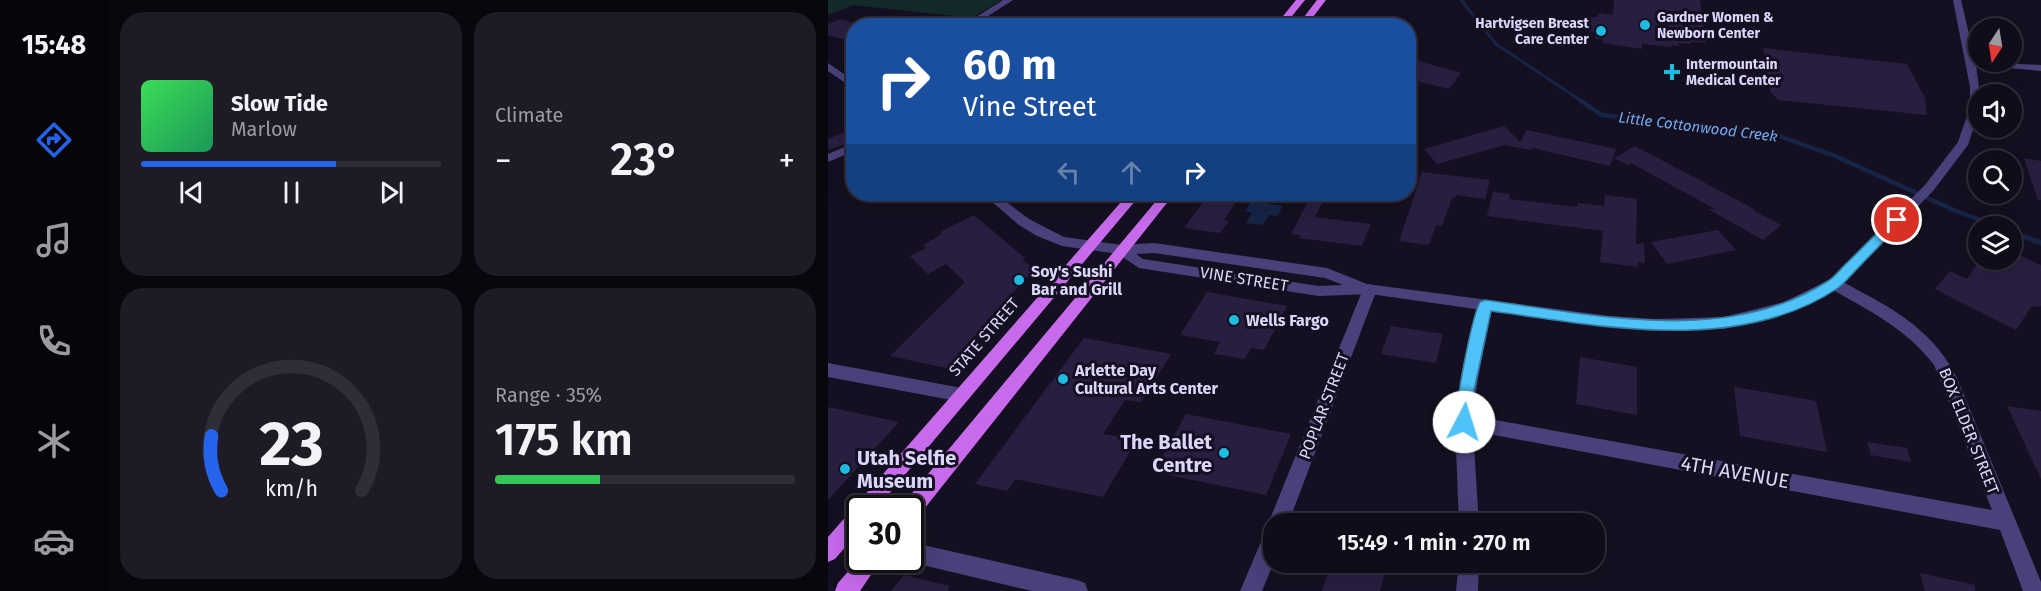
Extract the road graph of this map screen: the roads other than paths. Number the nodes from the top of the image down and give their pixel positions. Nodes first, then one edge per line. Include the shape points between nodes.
1 (1009, 0) edge
2 (1301, 0) edge
3 (1322, 0) edge
4 (1957, 0) edge
5 (979, 18) edge
6 (1286, 18) edge
7 (1307, 18) edge
8 (1968, 49) edge
9 (828, 66) edge
10 (2022, 66) edge
11 (2041, 68) edge
12 (1972, 72) edge
13 (846, 78) edge
14 (846, 150) edge
15 (828, 158) edge
16 (998, 201) edge
17 (1129, 201) edge
18 (1162, 201) edge
19 (1091, 245) junction
20 (1122, 250) junction
21 (1834, 284) junction
22 (1370, 289) junction
23 (1485, 305) junction
24 (828, 370) edge
25 (962, 395) junction
26 (1464, 422) junction
27 (876, 495) edge
28 (923, 495) edge
29 (1282, 513) edge
30 (1468, 513) edge
31 (2007, 522) junction
32 (846, 541) edge
33 (828, 552) edge
34 (924, 555) edge
35 (1263, 562) edge
36 (861, 573) edge
37 (1468, 573) edge
38 (846, 591) edge
39 (1077, 591) edge
40 (1251, 591) edge
41 (1467, 591) edge
42 (2034, 591) edge

1 - 5 street
2 - 6 main road
3 - 7 main road
4 - 8 street, VINE STREET
9 - 13 street
10 - 11 street
12 - 21 street, VINE STREET via 1975,107 1964,143 1929,188
14 - 15 street
16 - 19 street, VINE STREET via 1042,233 1062,241
17 - 19 main road, STATE STREET
18 - 20 main road
19 - 20 street, VINE STREET
19 - 25 main road, STATE STREET
20 - 22 street, VINE STREET via 1139,262 1319,291
20 - 28 main road
21 - 23 street, VINE STREET via 1788,307 1695,326 1609,322
21 - 31 street, BOX ELDER STREET via 1916,332 1936,353
22 - 23 street, VINE STREET
22 - 29 street, POPLAR STREET
23 - 26 street
24 - 25 street
25 - 27 main road, STATE STREET
26 - 30 street
26 - 31 street, 4TH AVENUE
31 - 42 street, BOX ELDER STREET
32 - 33 main road
34 - 39 street
35 - 40 street
36 - 38 main road
37 - 41 street

